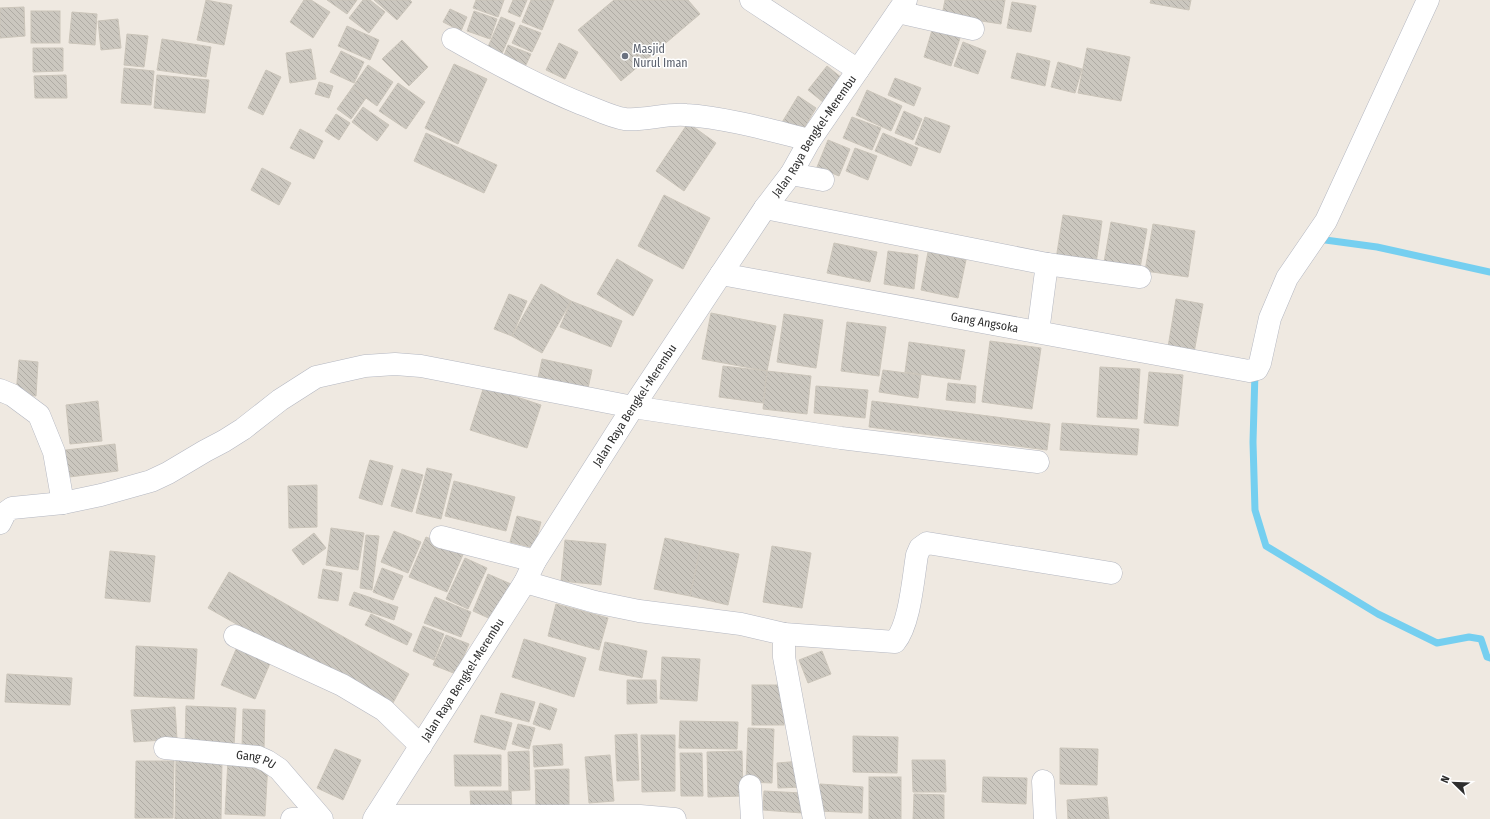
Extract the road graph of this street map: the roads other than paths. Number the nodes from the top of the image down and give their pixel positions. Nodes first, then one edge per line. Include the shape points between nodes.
1 (751, 0) edge
2 (1428, 0) edge
3 (902, 6) edge
4 (973, 29) dead end
5 (453, 39) dead end
6 (858, 70) junction
7 (810, 140) junction
8 (791, 174) junction
9 (823, 180) dead end
10 (765, 208) junction
11 (1047, 264) junction
12 (721, 274) junction
13 (1140, 277) dead end
14 (1038, 332) junction
15 (0, 390) edge
16 (633, 407) junction
17 (1038, 462) dead end
18 (63, 503) junction
19 (0, 523) edge
20 (441, 537) dead end
21 (535, 561) junction
22 (1111, 573) dead end
23 (525, 582) junction
24 (784, 634) junction
25 (235, 636) dead end
26 (421, 746) junction
27 (165, 748) dead end
28 (1042, 781) dead end
29 (750, 786) dead end
30 (375, 818) edge
31 (292, 819) edge
32 (310, 819) edge
33 (322, 819) edge
34 (675, 819) edge
35 (752, 819) edge
36 (814, 819) edge
37 (1045, 819) edge

1 - 6 street
2 - 14 street, Gang Angsoka via 1326,222 1287,278 1270,318 1257,368 1249,370
3 - 4 street
3 - 6 street, Jalan Raya Bengkel-Merembu
5 - 7 street via 535,83 625,119 684,114
6 - 7 street, Jalan Raya Bengkel-Merembu
7 - 8 street, Jalan Raya Bengkel-Merembu
8 - 9 street
8 - 10 street, Jalan Raya Bengkel-Merembu
10 - 11 street
10 - 12 street, Jalan Raya Bengkel-Merembu
11 - 13 street
11 - 14 street
12 - 14 street, Gang Angsoka
12 - 16 street, Jalan Raya Bengkel-Merembu
15 - 18 street via 12,395 39,415 54,452
16 - 17 street via 841,438
16 - 18 street via 421,366 365,366 316,377 224,441 151,481
16 - 21 street, Jalan Raya Bengkel-Merembu
18 - 19 street via 12,508 5,513
20 - 21 street
21 - 23 street, Jalan Raya Bengkel-Merembu
22 - 24 street via 927,543 920,548 917,555 906,622 895,642
23 - 24 street via 595,602 640,611 741,624
23 - 26 street, Jalan Raya Bengkel-Merembu
24 - 36 street via 784,657
25 - 26 street via 342,685 384,710
26 - 30 street, Jalan Raya Bengkel-Merembu
27 - 33 street, Gang PU via 268,760
28 - 37 street
29 - 35 street
30 - 34 street via 640,816
31 - 32 street

